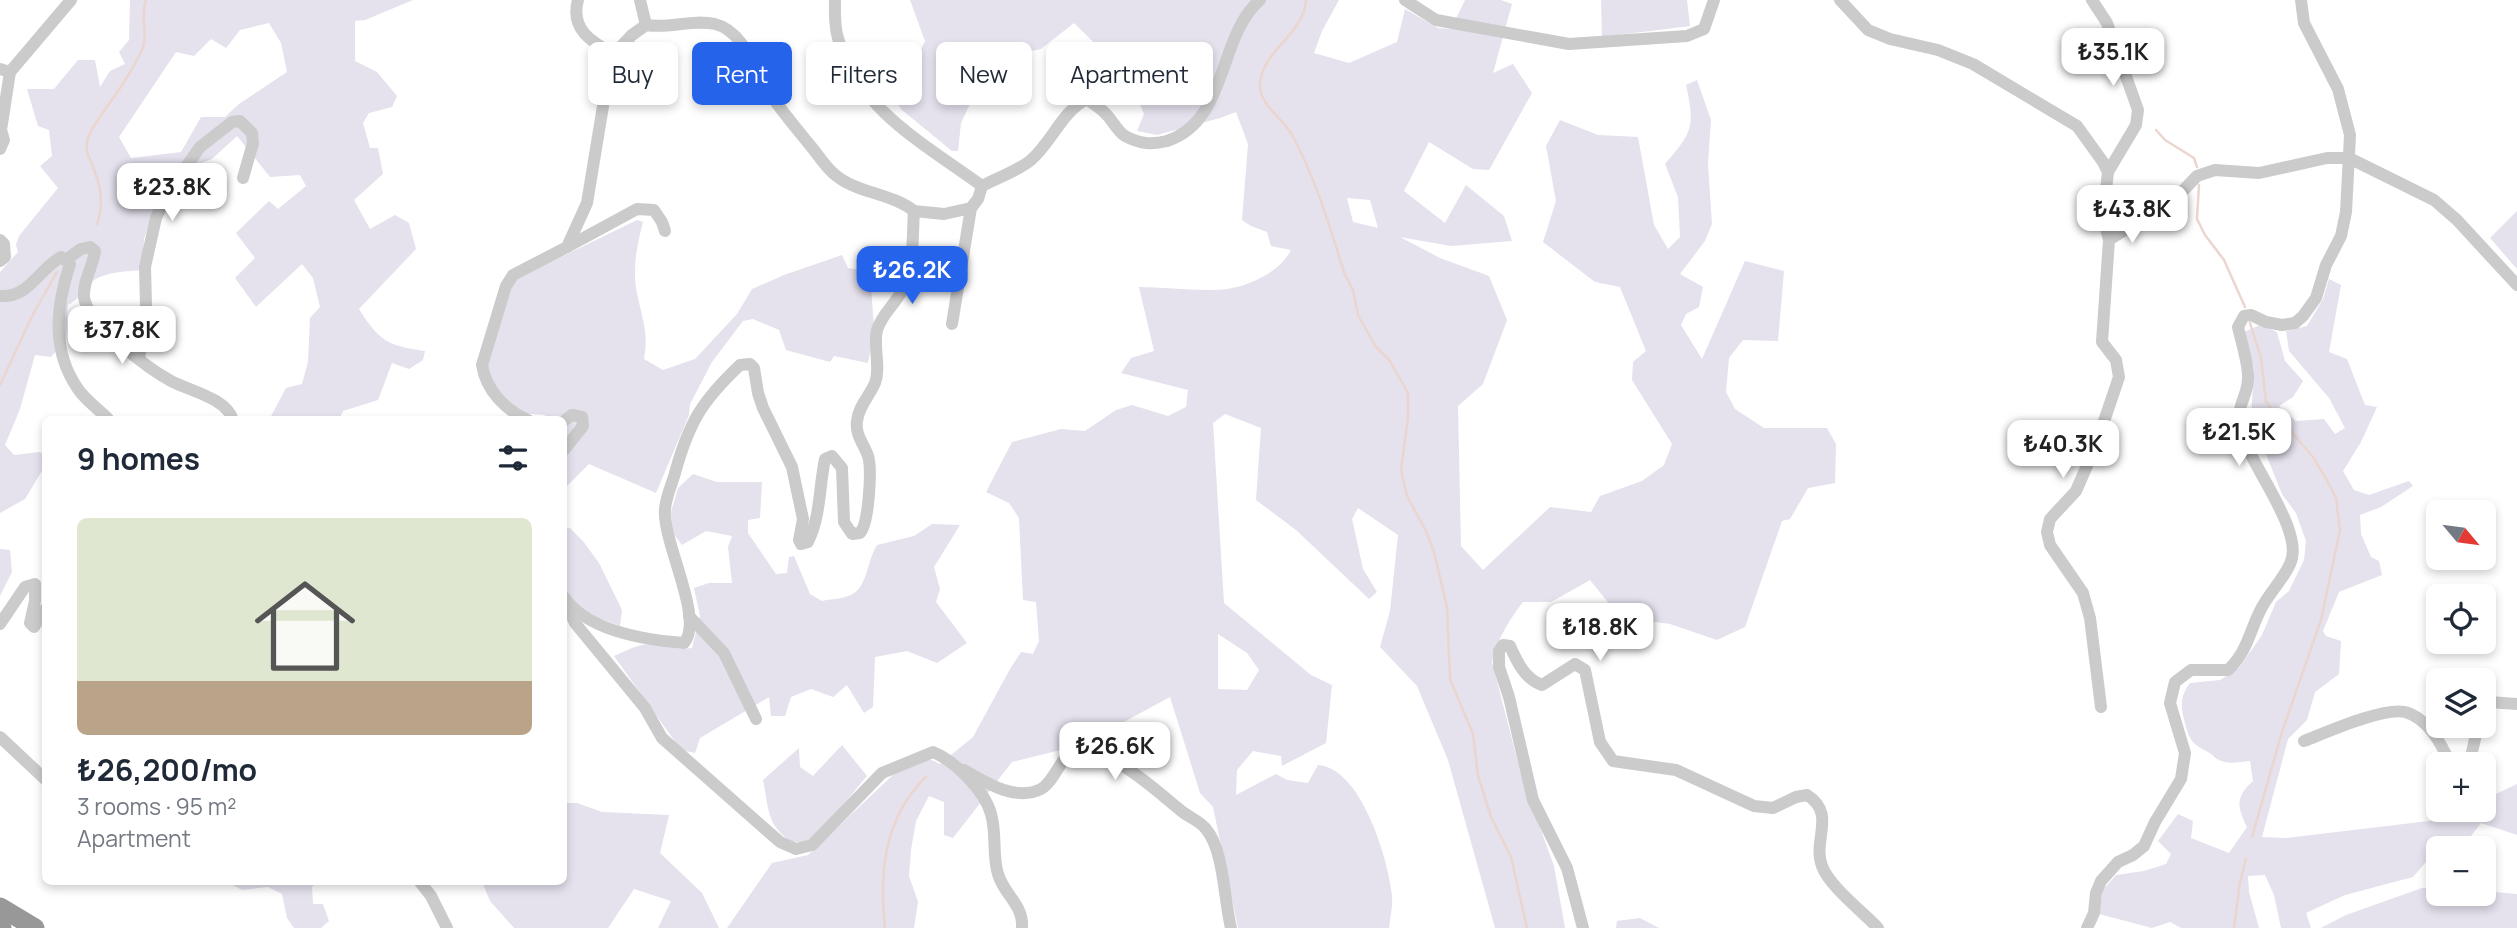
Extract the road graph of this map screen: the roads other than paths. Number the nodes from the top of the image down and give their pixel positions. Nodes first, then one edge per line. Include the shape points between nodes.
1 (71, 0) edge
2 (578, 0) edge
3 (640, 0) edge
4 (835, 0) edge
5 (1260, 0) edge
6 (1405, 0) edge
7 (1714, 0) edge
8 (1840, 0) edge
9 (2092, 0) edge
10 (2301, 0) edge
11 (646, 26) junction
12 (594, 42) edge
13 (625, 42) edge
14 (5, 70) edge
15 (603, 105) edge
16 (0, 149) edge
17 (2348, 158) junction
18 (2108, 172) junction
19 (243, 178) dead end
20 (982, 186) junction
21 (971, 208) junction
22 (914, 211) junction
23 (665, 231) dead end
24 (0, 240) edge
25 (2109, 240) junction
26 (567, 247) junction
27 (67, 259) junction
28 (0, 261) edge
29 (2517, 285) edge
30 (0, 296) edge
31 (952, 324) dead end
32 (139, 359) junction
33 (105, 416) edge
34 (232, 416) edge
35 (518, 416) edge
36 (567, 419) edge
37 (567, 446) edge
38 (567, 601) edge
39 (567, 605) edge
40 (42, 614) edge
41 (689, 617) junction
42 (0, 624) edge
43 (2496, 702) edge
44 (2517, 704) edge
45 (2101, 707) dead end
46 (755, 719) dead end
47 (0, 737) edge
48 (2304, 741) dead end
49 (2445, 752) edge
50 (957, 766) junction
51 (42, 776) edge
52 (422, 885) edge
53 (0, 907) edge
54 (35, 928) edge
55 (447, 928) edge
56 (1022, 928) edge
57 (1231, 928) edge
58 (1583, 928) edge
59 (1878, 928) edge
60 (2087, 928) edge

1 - 14 street
2 - 12 street via 577,23
3 - 11 street
4 - 20 street via 837,37 857,83 901,129
5 - 20 street via 1239,32 1215,94 1181,136 1152,145 1124,136 1087,99 1074,105 1030,160
6 - 7 street via 1436,20 1569,44 1686,36 1704,29
8 - 18 street via 1868,30 1973,64 2077,126
9 - 18 street via 2107,23 2138,110 2136,125
10 - 17 street via 2304,23 2338,89 2350,135
11 - 13 street
11 - 22 street via 713,24 726,28 831,172 848,185 881,194
14 - 16 street
15 - 26 street via 587,202
17 - 25 street via 2259,173 2215,170 2197,176 2177,197
17 - 29 street via 2434,200
17 - 60 street via 2341,236 2316,298 2295,323 2282,325 2251,315 2244,316 2238,327 2249,370 2240,405 2241,432 2275,496 2294,551 2291,563 2260,611 2240,659 2228,670 2191,670 2175,682 2170,703 2185,752 2181,779 2144,846 2118,862 2101,881
18 - 25 street via 2102,216
19 - 32 street via 253,143 252,133 240,121 232,122 200,147 167,194 146,256
20 - 21 street
21 - 22 street via 944,214
21 - 31 street
22 - 41 street via 912,260 901,293 878,328 876,382 860,405 856,424 868,457 865,527 852,534 844,522 842,468 832,456 825,459 813,531 808,542 801,544 803,519 792,467 760,400 754,369 750,364 740,365 704,402 690,426 664,508
23 - 26 street via 654,210 638,209
24 - 28 street via 5,257
25 - 45 street via 2102,342 2116,360 2119,377 2077,491 2050,519 2047,533 2050,545 2083,593
26 - 35 street via 513,275 482,365 494,394
27 - 30 street via 61,257 44,268 24,291
27 - 32 street via 81,249 96,251 84,299 100,324
27 - 33 street via 70,264 58,303 63,363 79,391
32 - 34 street
36 - 37 street via 582,417 583,426
38 - 41 street via 584,618 633,636 684,643
39 - 50 street via 575,623 645,708 662,738 780,842 796,849 812,845 882,773 933,752
40 - 42 street via 34,627 30,623 35,584 25,587
41 - 46 street via 724,653
43 - 44 street
47 - 51 street
48 - 49 street via 2386,713 2404,712 2425,723
50 - 56 street via 991,812 998,876 1023,916
50 - 57 street via 1002,790 1020,793 1042,788 1068,754 1085,751 1110,759 1206,828 1216,848
52 - 55 street
53 - 54 highway
58 - 59 street via 1567,868 1533,800 1499,667 1503,645 1510,646 1522,668 1542,685 1575,664 1585,670 1600,742 1613,761 1676,770 1754,806 1773,808 1807,795 1818,802 1822,812 1821,866

